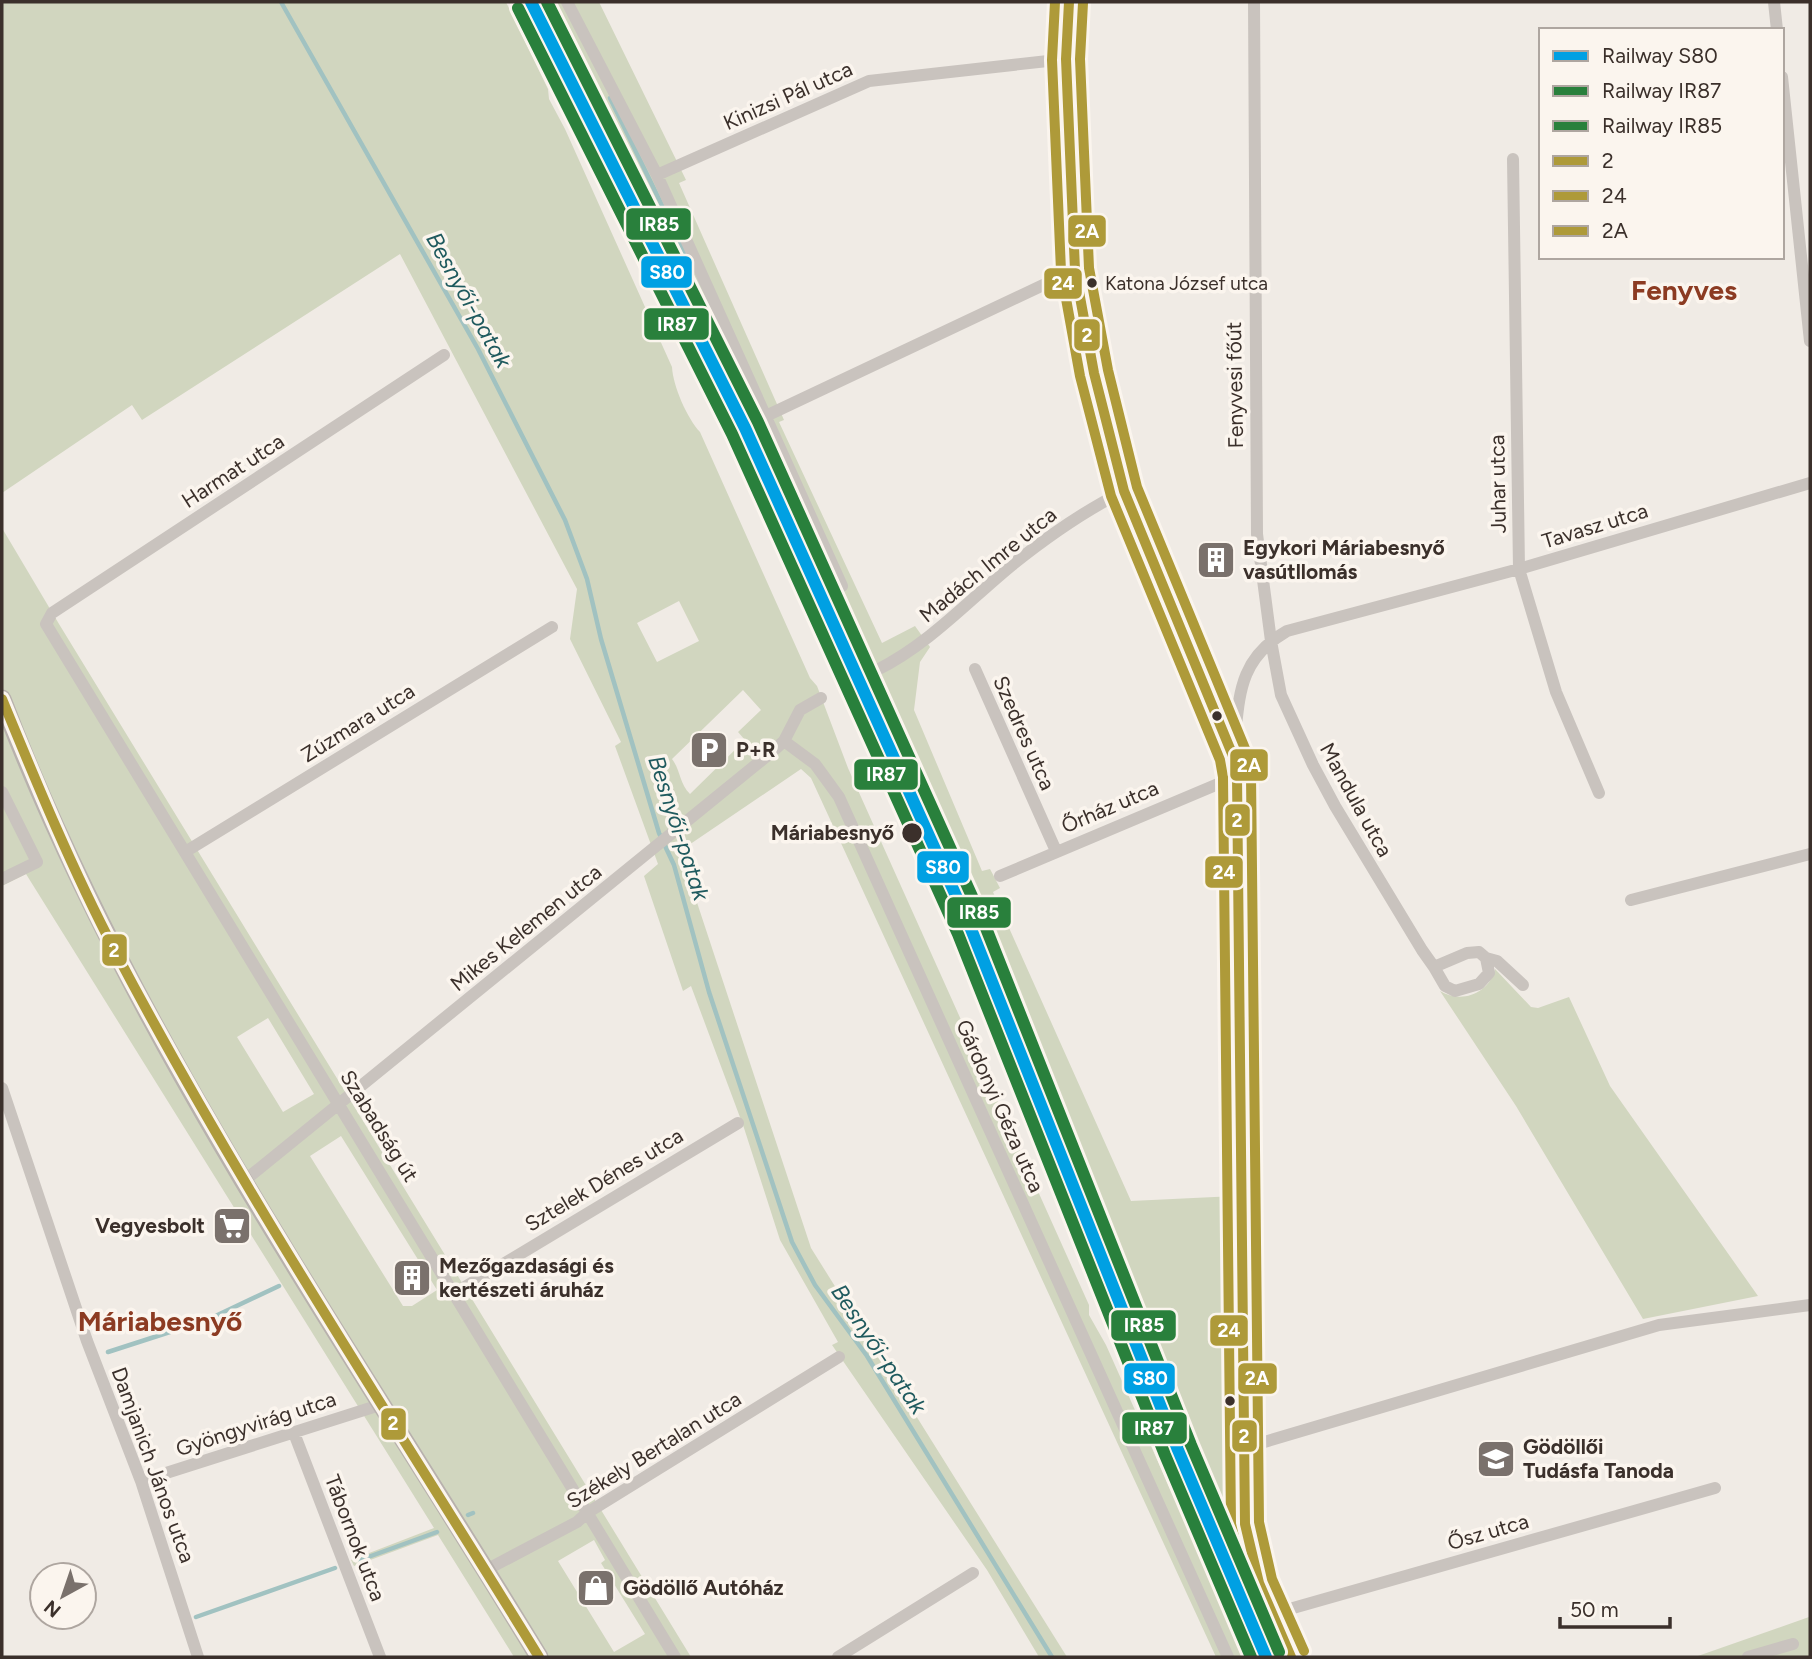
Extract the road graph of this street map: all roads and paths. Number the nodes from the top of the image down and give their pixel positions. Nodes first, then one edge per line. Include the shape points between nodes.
1 (567, 2) edge
2 (580, 2) edge
3 (1069, 2) edge
4 (1255, 2) edge
5 (1774, 2) edge
6 (577, 24) junction
7 (1777, 28) edge
8 (1066, 59) junction
9 (1784, 96) edge
10 (1513, 159) dead end
11 (657, 175) junction
12 (1075, 270) junction
13 (1810, 341) edge
14 (444, 355) dead end
15 (768, 415) junction
16 (1810, 484) edge
17 (1124, 491) junction
18 (1519, 569) junction
19 (842, 586) dead end
20 (46, 620) joint
21 (552, 627) dead end
22 (1271, 641) junction
23 (975, 669) dead end
24 (877, 670) dead end
25 (821, 698) dead end
26 (2, 699) edge
27 (784, 741) junction
28 (1233, 756) junction
29 (1237, 776) junction
30 (2, 792) edge
31 (1599, 793) dead end
32 (1056, 851) junction
33 (185, 852) junction
34 (1810, 853) edge
35 (1000, 876) dead end
36 (2, 879) edge
37 (1631, 900) dead end
38 (1486, 958) junction
39 (1433, 967) junction
40 (1523, 985) dead end
41 (2, 1088) edge
42 (339, 1104) junction
43 (738, 1123) dead end
44 (244, 1181) junction
45 (455, 1293) junction
46 (1810, 1305) edge
47 (839, 1357) dead end
48 (383, 1404) junction
49 (294, 1433) junction
50 (1244, 1448) junction
51 (141, 1481) junction
52 (1715, 1488) dead end
53 (587, 1513) junction
54 (486, 1570) junction
55 (973, 1573) dead end
56 (1272, 1614) junction
57 (1793, 1644) dead end
58 (198, 1657) edge
59 (380, 1657) edge
60 (538, 1657) edge
61 (675, 1657) edge
62 (838, 1657) edge
63 (1228, 1657) edge
64 (1291, 1657) edge
65 (1748, 1657) edge

1 - 6 street
2 - 6 street
3 - 8 street
4 - 22 street, Fenyvesi főút via 1256,534
5 - 7 street
6 - 11 street
8 - 11 street, Kinizsi Pál utca via 869,81
8 - 12 street
9 - 13 street
10 - 18 street, Juhar utca
11 - 15 street
12 - 15 street
12 - 17 street via 1094,373
14 - 20 street, Harmat utca
15 - 19 street
16 - 18 street, Tavasz utca
17 - 24 street, Madách Imre utca via 1056,532 925,641
17 - 28 street
18 - 22 street, Tavasz utca via 1287,631
18 - 31 street, Juhar utca via 1556,692
20 - 33 street, Szabadság út
21 - 33 street, Zúzmara utca
22 - 28 street via 1251,660 1244,679
22 - 39 street, Mandula utca via 1281,695 1313,765
23 - 32 street, Szedres utca
25 - 27 street, Mikes Kelemen utca via 800,710
26 - 44 main road via 38,792 99,925
27 - 42 street, Mikes Kelemen utca
27 - 63 street, Gárdonyi Géza utca via 815,764 839,797
28 - 29 street
29 - 32 street, Őrház utca
29 - 50 street
30 - 36 street via 37,862
32 - 35 street, Őrház utca
33 - 42 street, Szabadság út
34 - 37 street
38 - 39 street via 1479,952 1467,953
38 - 39 street, Mandula utca via 1487,978 1461,990 1445,986
38 - 40 street via 1497,961
41 - 51 street, Damjanich János utca via 87,1342
42 - 44 street, Mikes Kelemen utca
42 - 45 street, Szabadság út
43 - 45 street, Sztelek Dénes utca
44 - 48 main road
45 - 53 street, Szabadság út
46 - 50 street via 1659,1325
47 - 53 street, Székely Bertalan utca
48 - 49 street, Gyöngyvirág utca
48 - 54 main road
49 - 51 street, Gyöngyvirág utca
49 - 59 street, Tábornok utca
50 - 56 street via 1245,1524 1259,1583
51 - 58 street, Damjanich János utca
52 - 56 street, Ősz utca
53 - 54 street, Székely Bertalan utca
53 - 61 street, Szabadság út
54 - 60 main road
55 - 62 street
56 - 64 street
57 - 65 street

